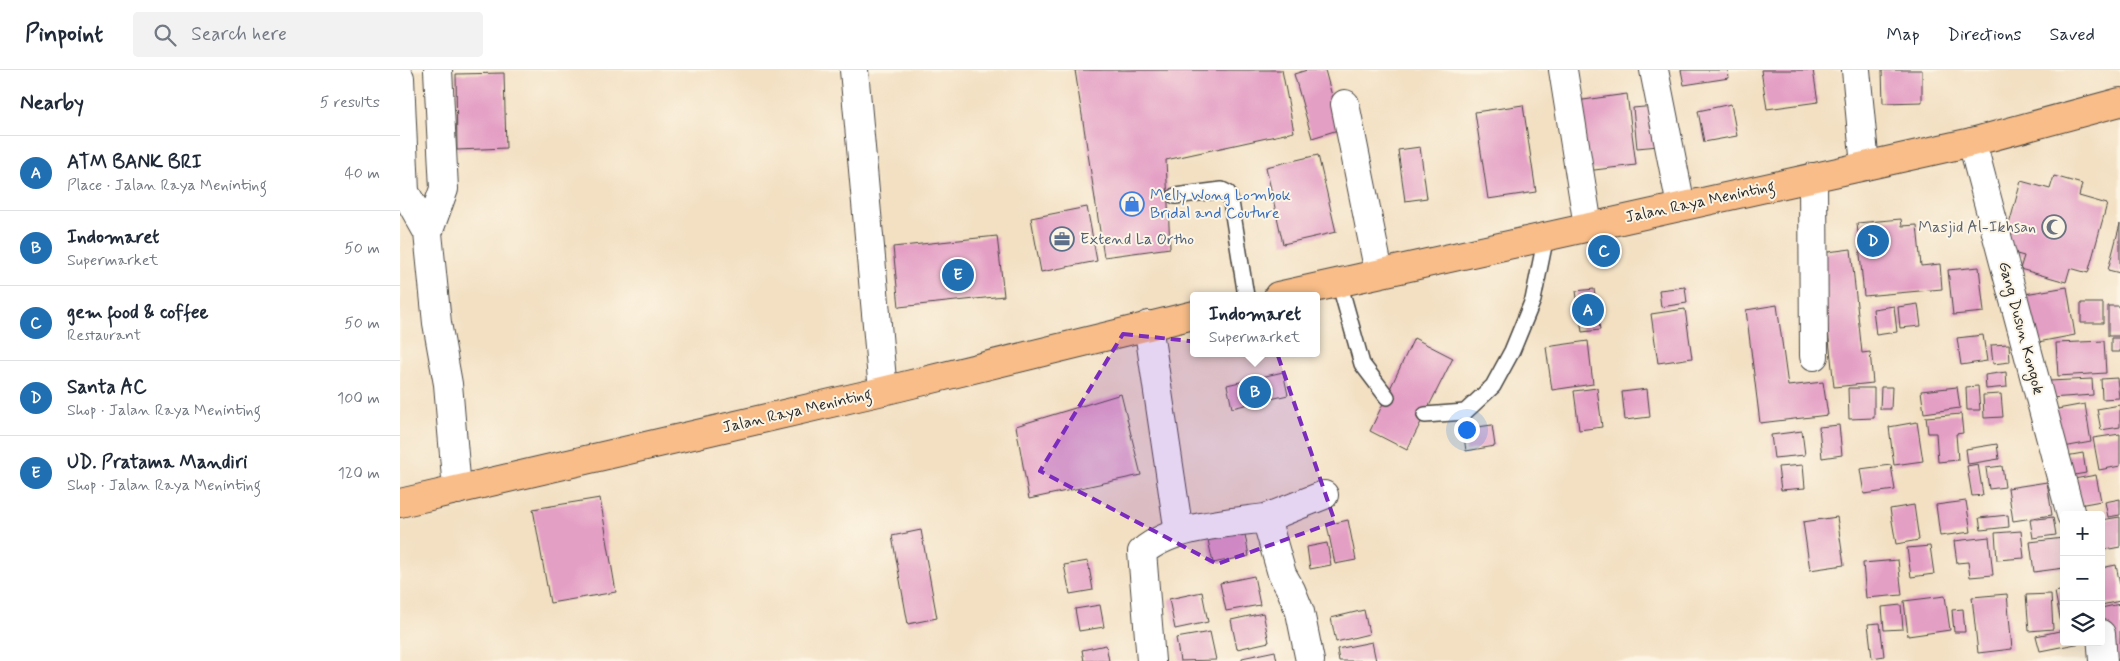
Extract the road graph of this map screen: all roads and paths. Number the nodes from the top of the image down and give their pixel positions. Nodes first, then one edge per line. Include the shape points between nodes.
1 (438, 70) edge
2 (854, 70) edge
3 (1563, 70) edge
4 (1654, 70) edge
5 (1856, 70) edge
6 (400, 78) edge
7 (2120, 102) edge
8 (1345, 104) dead end
9 (1972, 142) junction
10 (404, 166) junction
11 (443, 166) junction
12 (1865, 166) junction
13 (1813, 177) junction
14 (1175, 196) dead end
15 (1681, 206) junction
16 (1588, 226) junction
17 (428, 233) junction
18 (1546, 236) junction
19 (1379, 273) junction
20 (1338, 282) junction
21 (1245, 292) edge
22 (1295, 292) edge
23 (1190, 316) edge
24 (1148, 325) junction
25 (1814, 356) dead end
26 (883, 392) junction
27 (1387, 397) dead end
28 (1425, 415) dead end
29 (457, 490) junction
30 (1324, 495) dead end
31 (400, 503) edge
32 (2070, 511) edge
33 (1266, 518) junction
34 (1178, 533) junction
35 (2102, 646) edge
36 (1151, 661) edge
37 (1310, 661) edge
38 (2104, 661) edge

1 - 11 street
2 - 26 street
3 - 16 street
4 - 15 street
5 - 12 street
6 - 10 street
7 - 9 highway, Jalan Raya Meninting
8 - 19 street
9 - 12 highway, Jalan Raya Meninting
9 - 32 street, Gang Dusun Kongok
10 - 11 street
10 - 17 street via 405,192
11 - 17 street via 444,188
12 - 13 highway, Jalan Raya Meninting
13 - 15 highway, Jalan Raya Meninting
13 - 25 street
14 - 21 lane via 1222,190 1228,193
15 - 16 highway, Jalan Raya Meninting
16 - 18 highway, Jalan Raya Meninting
17 - 29 street via 437,323 448,384
18 - 19 highway, Jalan Raya Meninting
18 - 28 lane via 1533,300 1493,386 1464,412
19 - 20 highway, Jalan Raya Meninting
20 - 22 highway, Jalan Raya Meninting
20 - 27 lane via 1362,364
23 - 24 highway, Jalan Raya Meninting
24 - 26 highway, Jalan Raya Meninting
24 - 34 street
26 - 29 highway, Jalan Raya Meninting
29 - 31 highway, Jalan Raya Meninting
30 - 33 street
33 - 34 street
33 - 37 street via 1282,574 1300,612
34 - 36 street via 1142,552
35 - 38 street

